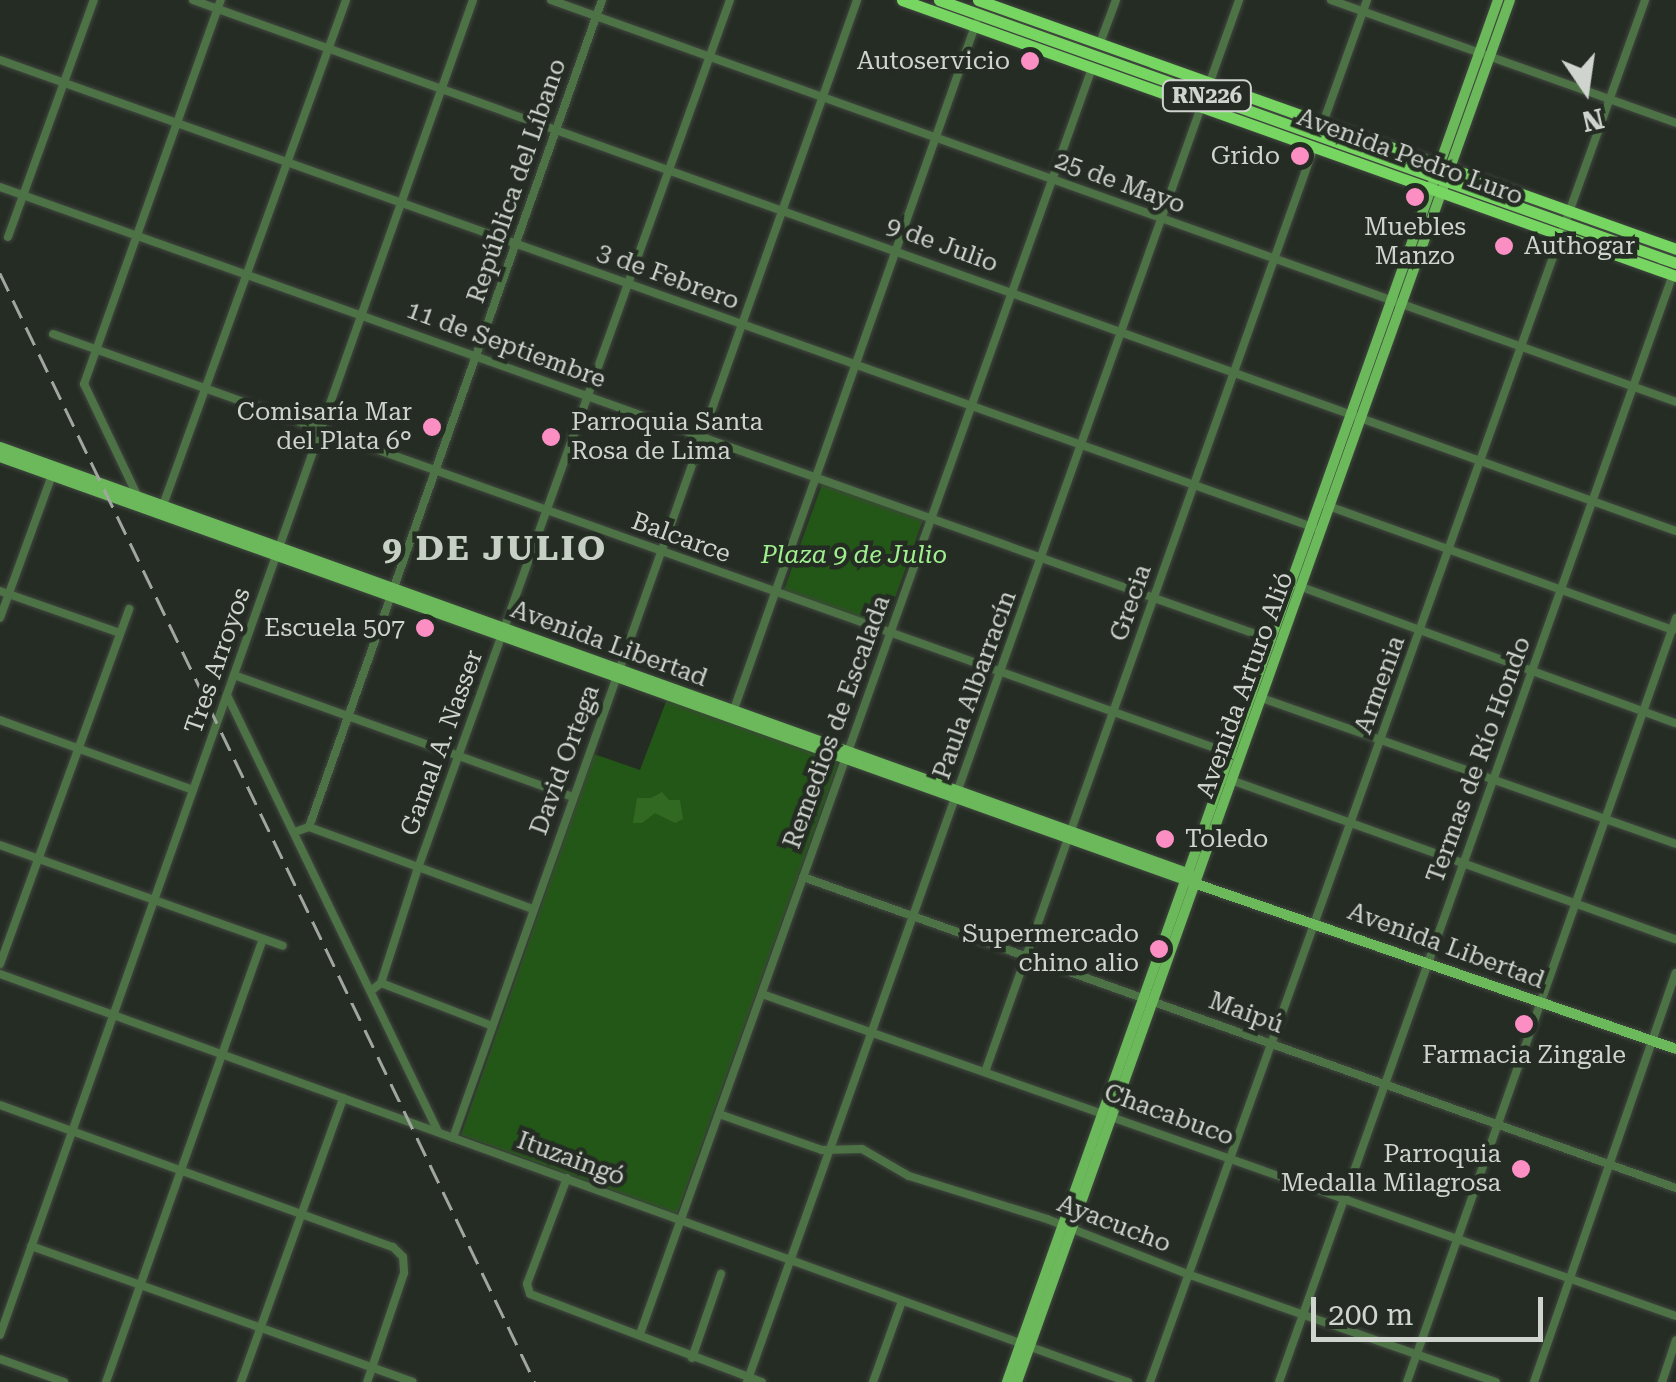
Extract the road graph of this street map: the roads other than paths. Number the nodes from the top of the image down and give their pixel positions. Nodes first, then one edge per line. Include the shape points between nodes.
1 (94, 0) edge
2 (193, 0) edge
3 (346, 0) edge
4 (473, 0) edge
5 (551, 0) edge
6 (602, 0) edge
7 (730, 0) edge
8 (857, 0) edge
9 (902, 0) edge
10 (939, 0) edge
11 (1116, 0) edge
12 (1239, 0) edge
13 (1331, 0) edge
14 (1366, 0) edge
15 (1498, 0) edge
16 (1510, 0) edge
17 (1645, 0) edge
18 (219, 4) edge
19 (980, 8) edge
20 (1362, 11) junction
21 (596, 17) junction
22 (1100, 44) junction
23 (328, 48) junction
24 (1484, 57) junction
25 (709, 58) junction
26 (0, 60) edge
27 (1092, 68) junction
28 (64, 83) junction
29 (441, 88) junction
30 (1205, 94) junction
31 (822, 98) junction
32 (1610, 99) junction
33 (1322, 122) junction
34 (176, 123) junction
35 (1676, 123) edge
36 (556, 129) junction
37 (935, 138) junction
38 (1314, 146) junction
39 (287, 163) junction
40 (669, 169) junction
41 (1441, 178) junction
42 (1052, 180) junction
43 (0, 187) edge
44 (24, 196) junction
45 (400, 203) junction
46 (782, 210) junction
47 (1161, 219) junction
48 (1567, 223) junction
49 (137, 236) junction
50 (8, 238) dead end
51 (516, 244) junction
52 (1676, 248) edge
53 (897, 250) junction
54 (1272, 258) junction
55 (1675, 270) edge
56 (247, 274) junction
57 (628, 284) junction
58 (1012, 291) junction
59 (1396, 303) junction
60 (361, 314) junction
61 (742, 324) junction
62 (1121, 330) junction
63 (52, 334) dead end
64 (1522, 348) junction
65 (96, 350) junction
66 (476, 355) junction
67 (856, 366) junction
68 (1234, 370) junction
69 (1632, 387) junction
70 (205, 389) junction
71 (588, 394) junction
72 (1676, 402) edge
73 (971, 406) junction
74 (1350, 413) junction
75 (1362, 420) junction
76 (320, 430) junction
77 (702, 437) junction
78 (1080, 445) junction
79 (0, 447) edge
80 (0, 456) edge
81 (1482, 461) junction
82 (53, 470) junction
83 (435, 472) junction
84 (816, 478) junction
85 (1193, 486) junction
86 (138, 497) junction
87 (1592, 501) junction
88 (1325, 506) junction
89 (162, 510) junction
90 (546, 511) junction
91 (932, 518) junction
92 (1317, 529) junction
93 (1676, 530) edge
94 (1449, 551) junction
95 (278, 552) junction
96 (660, 552) junction
97 (1042, 557) junction
98 (1296, 585) junction
99 (1560, 590) junction
100 (4, 592) edge
101 (392, 592) junction
102 (775, 593) junction
103 (1154, 598) junction
104 (129, 609) dead end
105 (0, 618) edge
106 (1676, 618) edge
107 (1420, 630) junction
108 (1674, 630) edge
109 (503, 632) junction
110 (120, 633) junction
111 (890, 634) junction
112 (1277, 641) junction
113 (1532, 671) junction
114 (618, 673) junction
115 (999, 674) junction
116 (234, 675) junction
117 (227, 694) junction
118 (1257, 697) junction
119 (1642, 711) junction
120 (348, 714) junction
121 (732, 714) junction
122 (1112, 714) junction
123 (0, 720) edge
124 (1676, 723) edge
125 (1381, 741) junction
126 (77, 747) junction
127 (847, 754) junction
128 (460, 756) junction
129 (1236, 756) junction
130 (1227, 779) junction
131 (1493, 780) junction
132 (193, 790) junction
133 (957, 794) junction
134 (573, 797) junction
135 (1604, 819) junction
136 (1351, 823) junction
137 (309, 827) junction
138 (295, 832) junction
139 (1072, 835) junction
140 (0, 844) edge
141 (1676, 844) edge
142 (38, 858) junction
143 (1464, 863) junction
144 (418, 868) junction
145 (804, 877) junction
146 (1194, 878) junction
147 (154, 900) junction
148 (1574, 902) junction
149 (533, 909) junction
150 (913, 916) junction
151 (1316, 922) junction
152 (263, 939) junction
153 (1676, 939) edge
154 (283, 946) dead end
155 (1026, 956) junction
156 (1429, 962) junction
157 (0, 964) edge
158 (1676, 973) edge
159 (0, 974) edge
160 (381, 984) junction
161 (372, 990) junction
162 (762, 994) junction
163 (1148, 999) junction
164 (1538, 1000) junction
165 (114, 1014) junction
166 (490, 1025) junction
167 (872, 1033) junction
168 (1652, 1040) junction
169 (1272, 1044) junction
170 (1676, 1050) edge
171 (222, 1054) junction
172 (985, 1072) junction
173 (1385, 1084) junction
174 (343, 1098) junction
175 (0, 1105) edge
176 (719, 1114) junction
177 (1107, 1114) junction
178 (1496, 1123) junction
179 (72, 1131) junction
180 (438, 1132) junction
181 (453, 1138) junction
182 (830, 1151) junction
183 (1231, 1158) junction
184 (1608, 1163) junction
185 (180, 1170) junction
186 (567, 1178) junction
187 (1676, 1188) edge
188 (1344, 1197) junction
189 (301, 1214) junction
190 (681, 1220) junction
191 (1067, 1229) junction
192 (1459, 1240) junction
193 (31, 1246) junction
194 (791, 1260) junction
195 (721, 1274) dead end
196 (1190, 1275) junction
197 (1570, 1278) junction
198 (140, 1284) junction
199 (902, 1301) junction
200 (1302, 1315) junction
201 (1676, 1316) edge
202 (260, 1328) junction
203 (640, 1334) junction
204 (0, 1335) edge
205 (1676, 1340) edge
206 (1025, 1345) junction
207 (1417, 1354) junction
208 (692, 1358) junction
209 (0, 1359) edge
210 (372, 1368) junction
211 (748, 1380) edge
212 (64, 1382) edge
213 (106, 1382) edge
214 (240, 1382) edge
215 (367, 1382) edge
216 (412, 1382) edge
217 (762, 1382) edge
218 (874, 1382) edge
219 (1008, 1382) edge
220 (1017, 1382) edge
221 (1128, 1382) edge
222 (1150, 1382) edge
223 (1279, 1382) edge
224 (1406, 1382) edge
225 (1496, 1382) edge
226 (1534, 1382) edge
227 (1662, 1382) edge

1 - 28 street
2 - 18 street, 9 de Julio
3 - 23 street
4 - 29 street, Tres Arroyos
5 - 21 street, 25 de Mayo
6 - 21 street, República del Líbano
7 - 25 street, Gamal A. Nasser
8 - 31 street, David Ortega
9 - 19 highway, Avenida Pedro Luro
10 - 19 highway, Avenida Pedro Luro / RN226
11 - 22 street
12 - 30 street, Paula Albarracín
13 - 20 street
14 - 20 street
15 - 24 main road, Avenida Arturo Alió
16 - 24 main road, Avenida Arturo Alió
17 - 32 street, Armenia
18 - 23 street, 9 de Julio
18 - 34 street
19 - 22 highway, Avenida Pedro Luro
19 - 27 highway, Avenida Pedro Luro
19 - 30 highway, Avenida Pedro Luro / RN226
19 - 37 street
20 - 24 street
20 - 33 street
21 - 25 street, 25 de Mayo
21 - 36 street, República del Líbano
22 - 30 highway, Avenida Pedro Luro
23 - 29 street, 9 de Julio
23 - 39 street
24 - 32 street
24 - 41 main road, Avenida Arturo Alió
25 - 31 street, 25 de Mayo
25 - 40 street, Gamal A. Nasser
26 - 28 street, 3 de Febrero
27 - 30 highway, Avenida Pedro Luro
27 - 42 street, Remedios de Escalada
28 - 34 street, 3 de Febrero
28 - 44 street
29 - 36 street, 9 de Julio
29 - 45 street, Tres Arroyos
30 - 33 highway, Avenida Pedro Luro
30 - 38 highway, Avenida Pedro Luro
30 - 41 highway, Avenida Pedro Luro / RN226
30 - 47 street, Paula Albarracín
31 - 37 street, 25 de Mayo
31 - 46 street, David Ortega
32 - 35 street
32 - 48 street, Armenia
33 - 41 highway, Avenida Pedro Luro
34 - 39 street, 3 de Febrero
34 - 49 street
36 - 40 street, 9 de Julio
36 - 51 street, República del Líbano
37 - 42 street, 25 de Mayo
37 - 53 street
38 - 41 highway, Avenida Pedro Luro
38 - 54 street, Grecia
39 - 45 street, 3 de Febrero
39 - 56 street
40 - 46 street, 9 de Julio
40 - 57 street, Gamal A. Nasser
41 - 48 highway, Avenida Pedro Luro
41 - 48 highway, Avenida Pedro Luro
41 - 59 main road, Avenida Arturo Alió
42 - 47 street, 25 de Mayo
42 - 58 street, Remedios de Escalada
43 - 44 street, 11 de Septiembre
44 - 49 street, 11 de Septiembre
44 - 50 street
45 - 51 street, 3 de Febrero
45 - 60 street, Tres Arroyos
46 - 53 street, 9 de Julio
46 - 61 street, David Ortega
47 - 54 street, 25 de Mayo
47 - 62 street, Paula Albarracín
48 - 52 highway, Avenida Pedro Luro
48 - 55 highway, Avenida Pedro Luro
48 - 64 street, Armenia
49 - 56 street, 11 de Septiembre
49 - 65 street
51 - 57 street, 3 de Febrero
51 - 66 street, República del Líbano
53 - 58 street, 9 de Julio
53 - 67 street
54 - 59 street, 25 de Mayo
54 - 68 street, Grecia
55 - 69 street, Termas de Río Hondo
56 - 60 street, 11 de Septiembre
56 - 70 street
57 - 61 street, 3 de Febrero
57 - 71 street, Gamal A. Nasser
58 - 62 street, 9 de Julio
58 - 73 street, Remedios de Escalada
59 - 64 street, 25 de Mayo
59 - 74 main road, Avenida Arturo Alió
59 - 75 main road, Avenida Arturo Alió
60 - 66 street, 11 de Septiembre
60 - 76 street, Tres Arroyos
61 - 67 street, 3 de Febrero
61 - 77 street, David Ortega
62 - 68 street, 9 de Julio
62 - 78 street, Paula Albarracín
63 - 65 street, Balcarce
64 - 69 street, 25 de Mayo
64 - 81 street, Armenia
65 - 70 street, Balcarce
65 - 86 street via 85,392
66 - 71 street, 11 de Septiembre
66 - 83 street, República del Líbano
67 - 73 street, 3 de Febrero
67 - 84 street
68 - 74 street, 9 de Julio
68 - 85 street, Grecia
69 - 72 street, 25 de Mayo
69 - 87 street, Termas de Río Hondo
70 - 76 street, Balcarce
70 - 89 street
71 - 77 street, 11 de Septiembre
71 - 90 street, Gamal A. Nasser
73 - 78 street, 3 de Febrero
73 - 91 street, Remedios de Escalada
74 - 75 street, 9 de Julio
74 - 88 main road, Avenida Arturo Alió
75 - 81 street, 9 de Julio
75 - 88 main road, Avenida Arturo Alió
76 - 83 street, Balcarce
76 - 95 street, Tres Arroyos
77 - 84 street, 11 de Septiembre
77 - 96 street, David Ortega
78 - 85 street, 3 de Febrero
78 - 97 street, Paula Albarracín
79 - 82 main road, Avenida Libertad
80 - 82 main road, Avenida Libertad
81 - 87 street, 9 de Julio
81 - 94 street, Armenia
82 - 86 main road, Avenida Libertad
82 - 89 main road, Avenida Libertad
82 - 100 street
83 - 90 street, Balcarce
83 - 101 street, República del Líbano
84 - 91 street, 11 de Septiembre
84 - 102 street
85 - 92 street, 3 de Febrero
85 - 103 street, Grecia
86 - 89 main road, Avenida Libertad
87 - 93 street, 9 de Julio
87 - 99 street, Termas de Río Hondo
88 - 92 main road, Avenida Arturo Alió
88 - 94 street
89 - 95 main road, Avenida Libertad
90 - 96 street, Balcarce
90 - 109 street, Gamal A. Nasser
91 - 97 street, 11 de Septiembre
91 - 111 street, Remedios de Escalada
92 - 98 main road, Avenida Arturo Alió
94 - 99 street
94 - 107 street, Armenia
95 - 101 main road, Avenida Libertad
95 - 116 street, Tres Arroyos
96 - 102 street, Balcarce
96 - 114 street, David Ortega
97 - 103 street, 11 de Septiembre
97 - 115 street, Paula Albarracín
98 - 107 street
98 - 112 main road, Avenida Arturo Alió
99 - 108 street
99 - 113 street, Termas de Río Hondo
100 - 105 street
100 - 110 street
101 - 109 main road, Avenida Libertad
101 - 120 street, República del Líbano
102 - 111 street, Balcarce
102 - 121 street
103 - 112 street, 11 de Septiembre
103 - 122 street, Grecia
104 - 110 street
106 - 108 street
107 - 113 street
107 - 125 street, Armenia
108 - 119 street
109 - 114 main road, Avenida Libertad
109 - 128 street, Gamal A. Nasser
110 - 126 street
111 - 115 street, Balcarce
111 - 127 street, Remedios de Escalada
112 - 118 main road, Avenida Arturo Alió
113 - 119 street
113 - 131 street, Termas de Río Hondo
114 - 121 main road, Avenida Libertad
114 - 134 street, David Ortega
115 - 122 street, Balcarce
115 - 133 street, Paula Albarracín
116 - 117 street, Tres Arroyos
116 - 120 street
117 - 132 street, Tres Arroyos
117 - 138 street
118 - 125 street
118 - 129 main road, Avenida Arturo Alió
119 - 124 street
119 - 135 street
120 - 128 street
120 - 137 street, República del Líbano
121 - 127 main road, Avenida Libertad
122 - 129 street, Balcarce
122 - 139 street, Grecia
123 - 126 street
125 - 131 street
125 - 136 street, Armenia
126 - 132 street
126 - 142 street
127 - 133 main road, Avenida Libertad
127 - 145 street, Remedios de Escalada
128 - 134 street
128 - 144 street, Gamal A. Nasser
129 - 130 main road, Avenida Arturo Alió
130 - 136 street
130 - 146 main road, Avenida Arturo Alió
131 - 135 street
131 - 143 street, Termas de Río Hondo
132 - 147 street, Tres Arroyos
133 - 139 main road, Avenida Libertad
133 - 150 street, Paula Albarracín
134 - 149 street, David Ortega
135 - 141 street
135 - 148 street
136 - 143 street
136 - 151 street, Armenia
137 - 138 street
137 - 144 street
138 - 161 street
139 - 146 main road, Avenida Libertad
139 - 155 street, Grecia
140 - 142 street
142 - 147 street
142 - 157 street
143 - 148 street
143 - 156 street, Termas de Río Hondo
144 - 149 street
144 - 160 street, Gamal A. Nasser
145 - 150 street, Maipú
145 - 162 street, Remedios de Escalada
146 - 151 main road, Avenida Libertad
146 - 163 main road, Avenida Arturo Alió
147 - 152 street
147 - 165 street, Tres Arroyos
148 - 153 street
148 - 164 street
149 - 166 street, David Ortega
150 - 155 street, Maipú
150 - 167 street, Paula Albarracín
151 - 156 main road, Avenida Libertad
151 - 169 street, Armenia
152 - 154 street
152 - 171 street
155 - 163 street, Maipú
155 - 172 street, Grecia
156 - 164 main road, Avenida Libertad
156 - 173 street, Termas de Río Hondo
158 - 168 street
159 - 165 street, Ituzaingó
160 - 161 street
160 - 166 street
161 - 180 street
162 - 167 street, Chacabuco
162 - 176 street, Remedios de Escalada
163 - 169 street, Maipú
163 - 177 main road, Avenida Arturo Alió
164 - 168 main road, Avenida Libertad
164 - 178 street
165 - 171 street, Ituzaingó
165 - 179 street, Tres Arroyos
166 - 181 street, David Ortega
167 - 172 street, Chacabuco
167 - 182 street, Paula Albarracín
168 - 170 main road, Avenida Libertad
168 - 184 street
169 - 173 street, Maipú
169 - 183 street, Armenia
171 - 174 street, Ituzaingó
171 - 185 street
172 - 177 street, Chacabuco
173 - 178 street, Maipú
173 - 188 street, Termas de Río Hondo
174 - 180 street, Ituzaingó
174 - 189 street
175 - 179 street
176 - 182 street, Ayacucho
176 - 190 street, Remedios de Escalada
177 - 183 street, Chacabuco
177 - 191 main road, Avenida Arturo Alió
178 - 184 street, Maipú
178 - 192 street
179 - 185 street
179 - 193 street, Tres Arroyos
180 - 181 street, Ituzaingó
181 - 186 street, Ituzaingó
182 - 191 street, Ayacucho via 862,1149 909,1176
182 - 194 street, Paula Albarracín
183 - 188 street, Chacabuco
183 - 196 street, Armenia
184 - 187 street, Maipú
184 - 197 street
185 - 189 street
185 - 198 street
186 - 190 street, Ituzaingó
186 - 203 street via 527,1284 530,1294
188 - 192 street, Chacabuco
188 - 200 street, Termas de Río Hondo
189 - 202 street
189 - 210 street via 394,1247 403,1257 404,1273
190 - 194 street, Ituzaingó
190 - 203 street, Remedios de Escalada
191 - 196 street, Ayacucho
191 - 206 main road, Avenida Arturo Alió
192 - 197 street, Chacabuco
192 - 207 street
193 - 198 street
193 - 204 street, Tres Arroyos
194 - 199 street, Ituzaingó
194 - 211 street, Paula Albarracín
195 - 208 street
196 - 200 street, Ayacucho
196 - 222 street, Armenia
197 - 201 street, Chacabuco
197 - 226 street
198 - 202 street
198 - 213 street
199 - 206 street, Ituzaingó
199 - 218 street
200 - 207 street, Ayacucho
200 - 223 street, Termas de Río Hondo
202 - 210 street
202 - 214 street
203 - 208 street
205 - 227 street
206 - 219 main road, Avenida Arturo Alió
206 - 220 main road, Avenida Arturo Alió
206 - 221 street, Ituzaingó
207 - 224 street
207 - 225 street, Ayacucho
208 - 211 street
209 - 212 street
210 - 215 street
210 - 216 street
211 - 217 street

